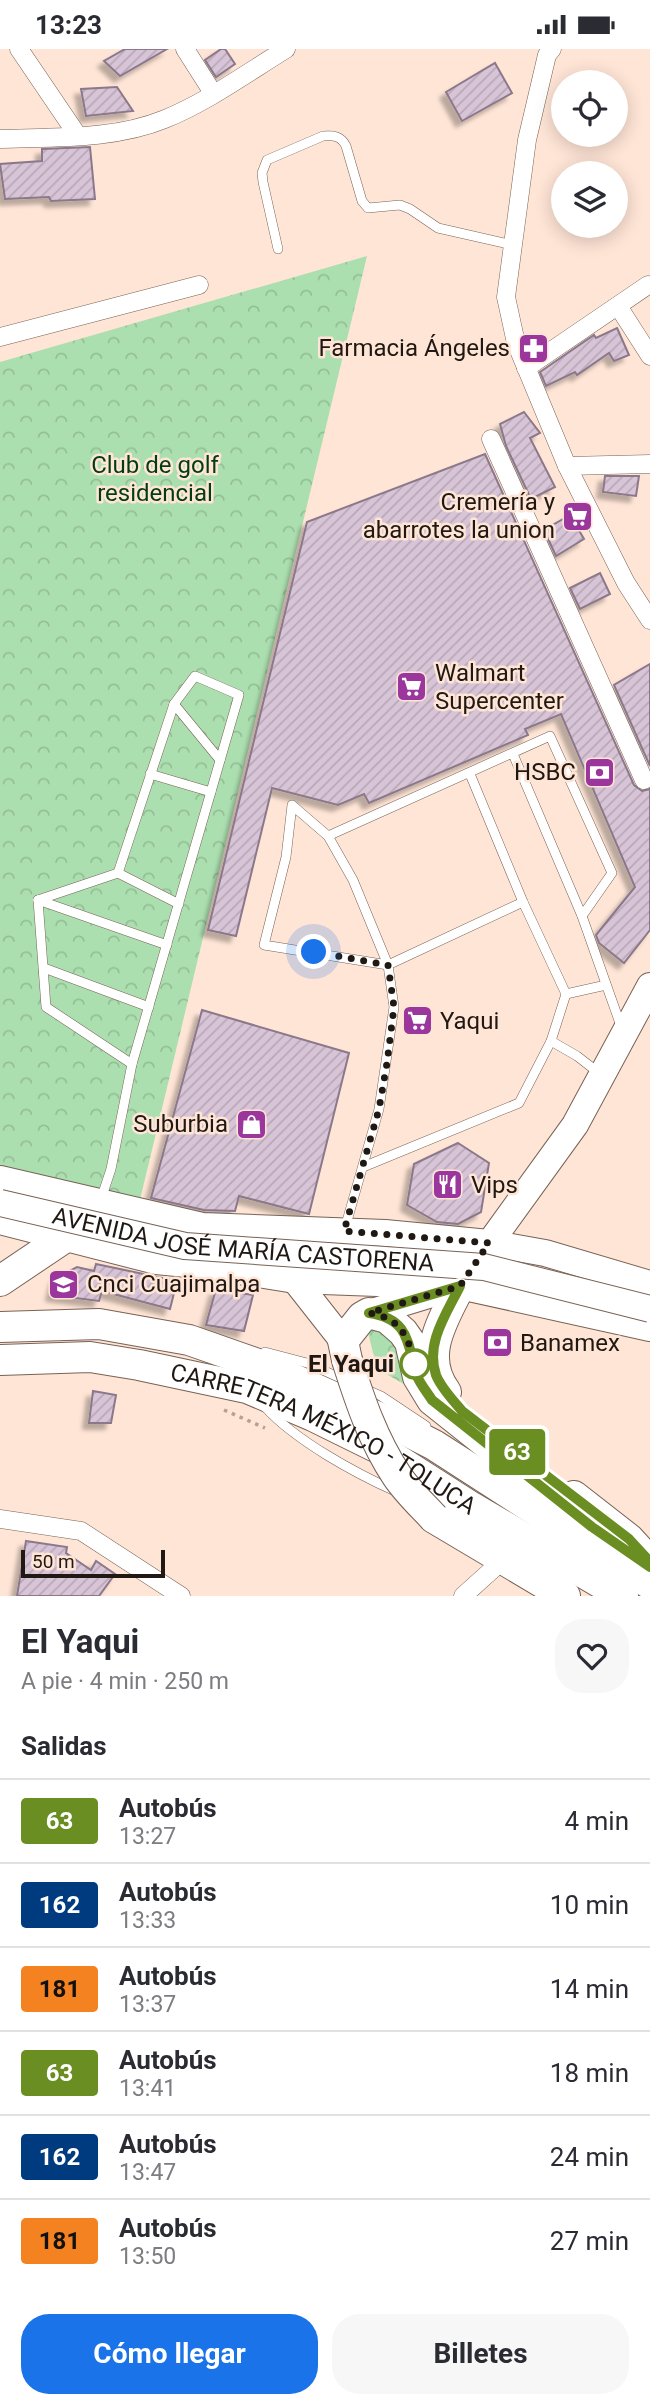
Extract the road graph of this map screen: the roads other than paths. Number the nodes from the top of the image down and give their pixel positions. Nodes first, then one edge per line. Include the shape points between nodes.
1 (19, 49) edge
2 (185, 49) edge
3 (286, 49) edge
4 (547, 51) edge
5 (213, 93) junction
6 (78, 136) junction
7 (0, 139) edge
8 (513, 245) junction
9 (278, 249) dead end
10 (199, 285) dead end
11 (648, 285) dead end
12 (618, 306) junction
13 (0, 337) edge
14 (650, 356) edge
15 (526, 368) junction
16 (491, 439) dead end
17 (650, 464) edge
18 (567, 465) junction
19 (650, 620) edge
20 (174, 704) junction
21 (513, 754) junction
22 (220, 760) junction
23 (150, 774) junction
24 (470, 774) junction
25 (647, 787) edge
26 (211, 792) junction
27 (328, 837) junction
28 (118, 873) junction
29 (38, 900) junction
30 (523, 902) junction
31 (178, 904) junction
32 (582, 916) junction
33 (167, 945) junction
34 (388, 965) junction
35 (44, 968) junction
36 (606, 985) junction
37 (650, 986) edge
38 (566, 994) junction
39 (149, 1007) junction
40 (624, 1036) junction
41 (551, 1041) junction
42 (132, 1064) junction
43 (603, 1077) junction
44 (363, 1167) junction
45 (0, 1179) edge
46 (0, 1203) edge
47 (100, 1204) junction
48 (0, 1221) edge
49 (344, 1231) junction
50 (64, 1238) junction
51 (489, 1243) junction
52 (0, 1280) edge
53 (295, 1280) junction
54 (650, 1284) edge
55 (460, 1286) junction
56 (650, 1309) edge
57 (369, 1313) junction
58 (0, 1327) edge
59 (650, 1328) edge
60 (189, 1340) junction
61 (233, 1345) dead end
62 (257, 1350) dead end
63 (345, 1350) junction
64 (0, 1360) edge
65 (430, 1428) dead end
66 (440, 1437) dead end
67 (491, 1481) junction
68 (0, 1519) edge
69 (650, 1564) edge
70 (493, 1569) dead end
71 (650, 1584) edge
72 (181, 1596) edge
73 (463, 1596) edge
74 (565, 1596) edge
75 (623, 1596) edge

1 - 6 street
2 - 5 street
3 - 5 street
4 - 8 street via 527,140
5 - 6 street via 155,122
6 - 7 street
8 - 9 lane via 438,228 400,205 368,208 343,140 331,135 267,160 262,173
8 - 15 street via 506,297
10 - 13 street
11 - 12 street
12 - 14 street
12 - 15 street
15 - 18 street
16 - 25 street
17 - 18 street
18 - 19 street via 626,583
20 - 22 lane
20 - 22 lane via 195,676 239,695
20 - 23 lane
21 - 24 lane
21 - 32 lane
21 - 32 lane via 550,736 612,873
22 - 26 lane
23 - 26 lane
23 - 28 lane
24 - 27 lane
24 - 30 lane
26 - 31 lane
27 - 34 lane via 353,880
27 - 34 lane via 292,805 286,857 264,945
28 - 29 lane
28 - 31 lane
29 - 33 lane
29 - 35 lane
30 - 34 lane
30 - 38 lane
31 - 33 lane
32 - 36 lane
33 - 39 lane
34 - 44 lane via 394,1007 379,1109
35 - 39 lane
35 - 42 lane via 47,1007
36 - 38 lane
36 - 40 lane
37 - 40 street
38 - 41 lane
39 - 42 lane
40 - 43 street
41 - 43 lane
41 - 44 lane via 519,1103
42 - 47 lane
43 - 51 street via 575,1125
44 - 49 lane
45 - 47 street, AVENIDA JOSÉ MARÍA CASTORENA
46 - 56 street, AVENIDA JOSÉ MARÍA CASTORENA, bridge via 185,1246 484,1267
47 - 49 street, AVENIDA JOSÉ MARÍA CASTORENA via 202,1226
47 - 50 lane
48 - 50 street, AVENIDA JOSÉ MARÍA CASTORENA
49 - 51 street, AVENIDA JOSÉ MARÍA CASTORENA
50 - 52 main road
50 - 53 street, AVENIDA JOSÉ MARÍA CASTORENA via 156,1261
51 - 54 street, AVENIDA JOSÉ MARÍA CASTORENA via 545,1253
51 - 55 street
53 - 55 street, AVENIDA JOSÉ MARÍA CASTORENA
53 - 63 street
55 - 57 street
55 - 59 street, AVENIDA JOSÉ MARÍA CASTORENA
55 - 69 main road via 436,1336 435,1374 443,1388 462,1411 629,1539
57 - 63 main road via 362,1317
57 - 69 main road via 387,1318 403,1332 418,1377 432,1400 592,1527
58 - 60 main road, CARRETERA MÉXICO - TOLUCA via 99,1324
60 - 61 lane
60 - 67 main road, CARRETERA MÉXICO - TOLUCA via 269,1368 389,1422
62 - 65 lane via 307,1363 381,1396
63 - 74 main road, bridge via 378,1445 407,1489 433,1518
64 - 75 main road, CARRETERA MÉXICO - TOLUCA via 90,1357 247,1388 382,1450 452,1507
66 - 67 lane
67 - 71 main road, CARRETERA MÉXICO - TOLUCA
68 - 72 street via 81,1531
70 - 73 street

